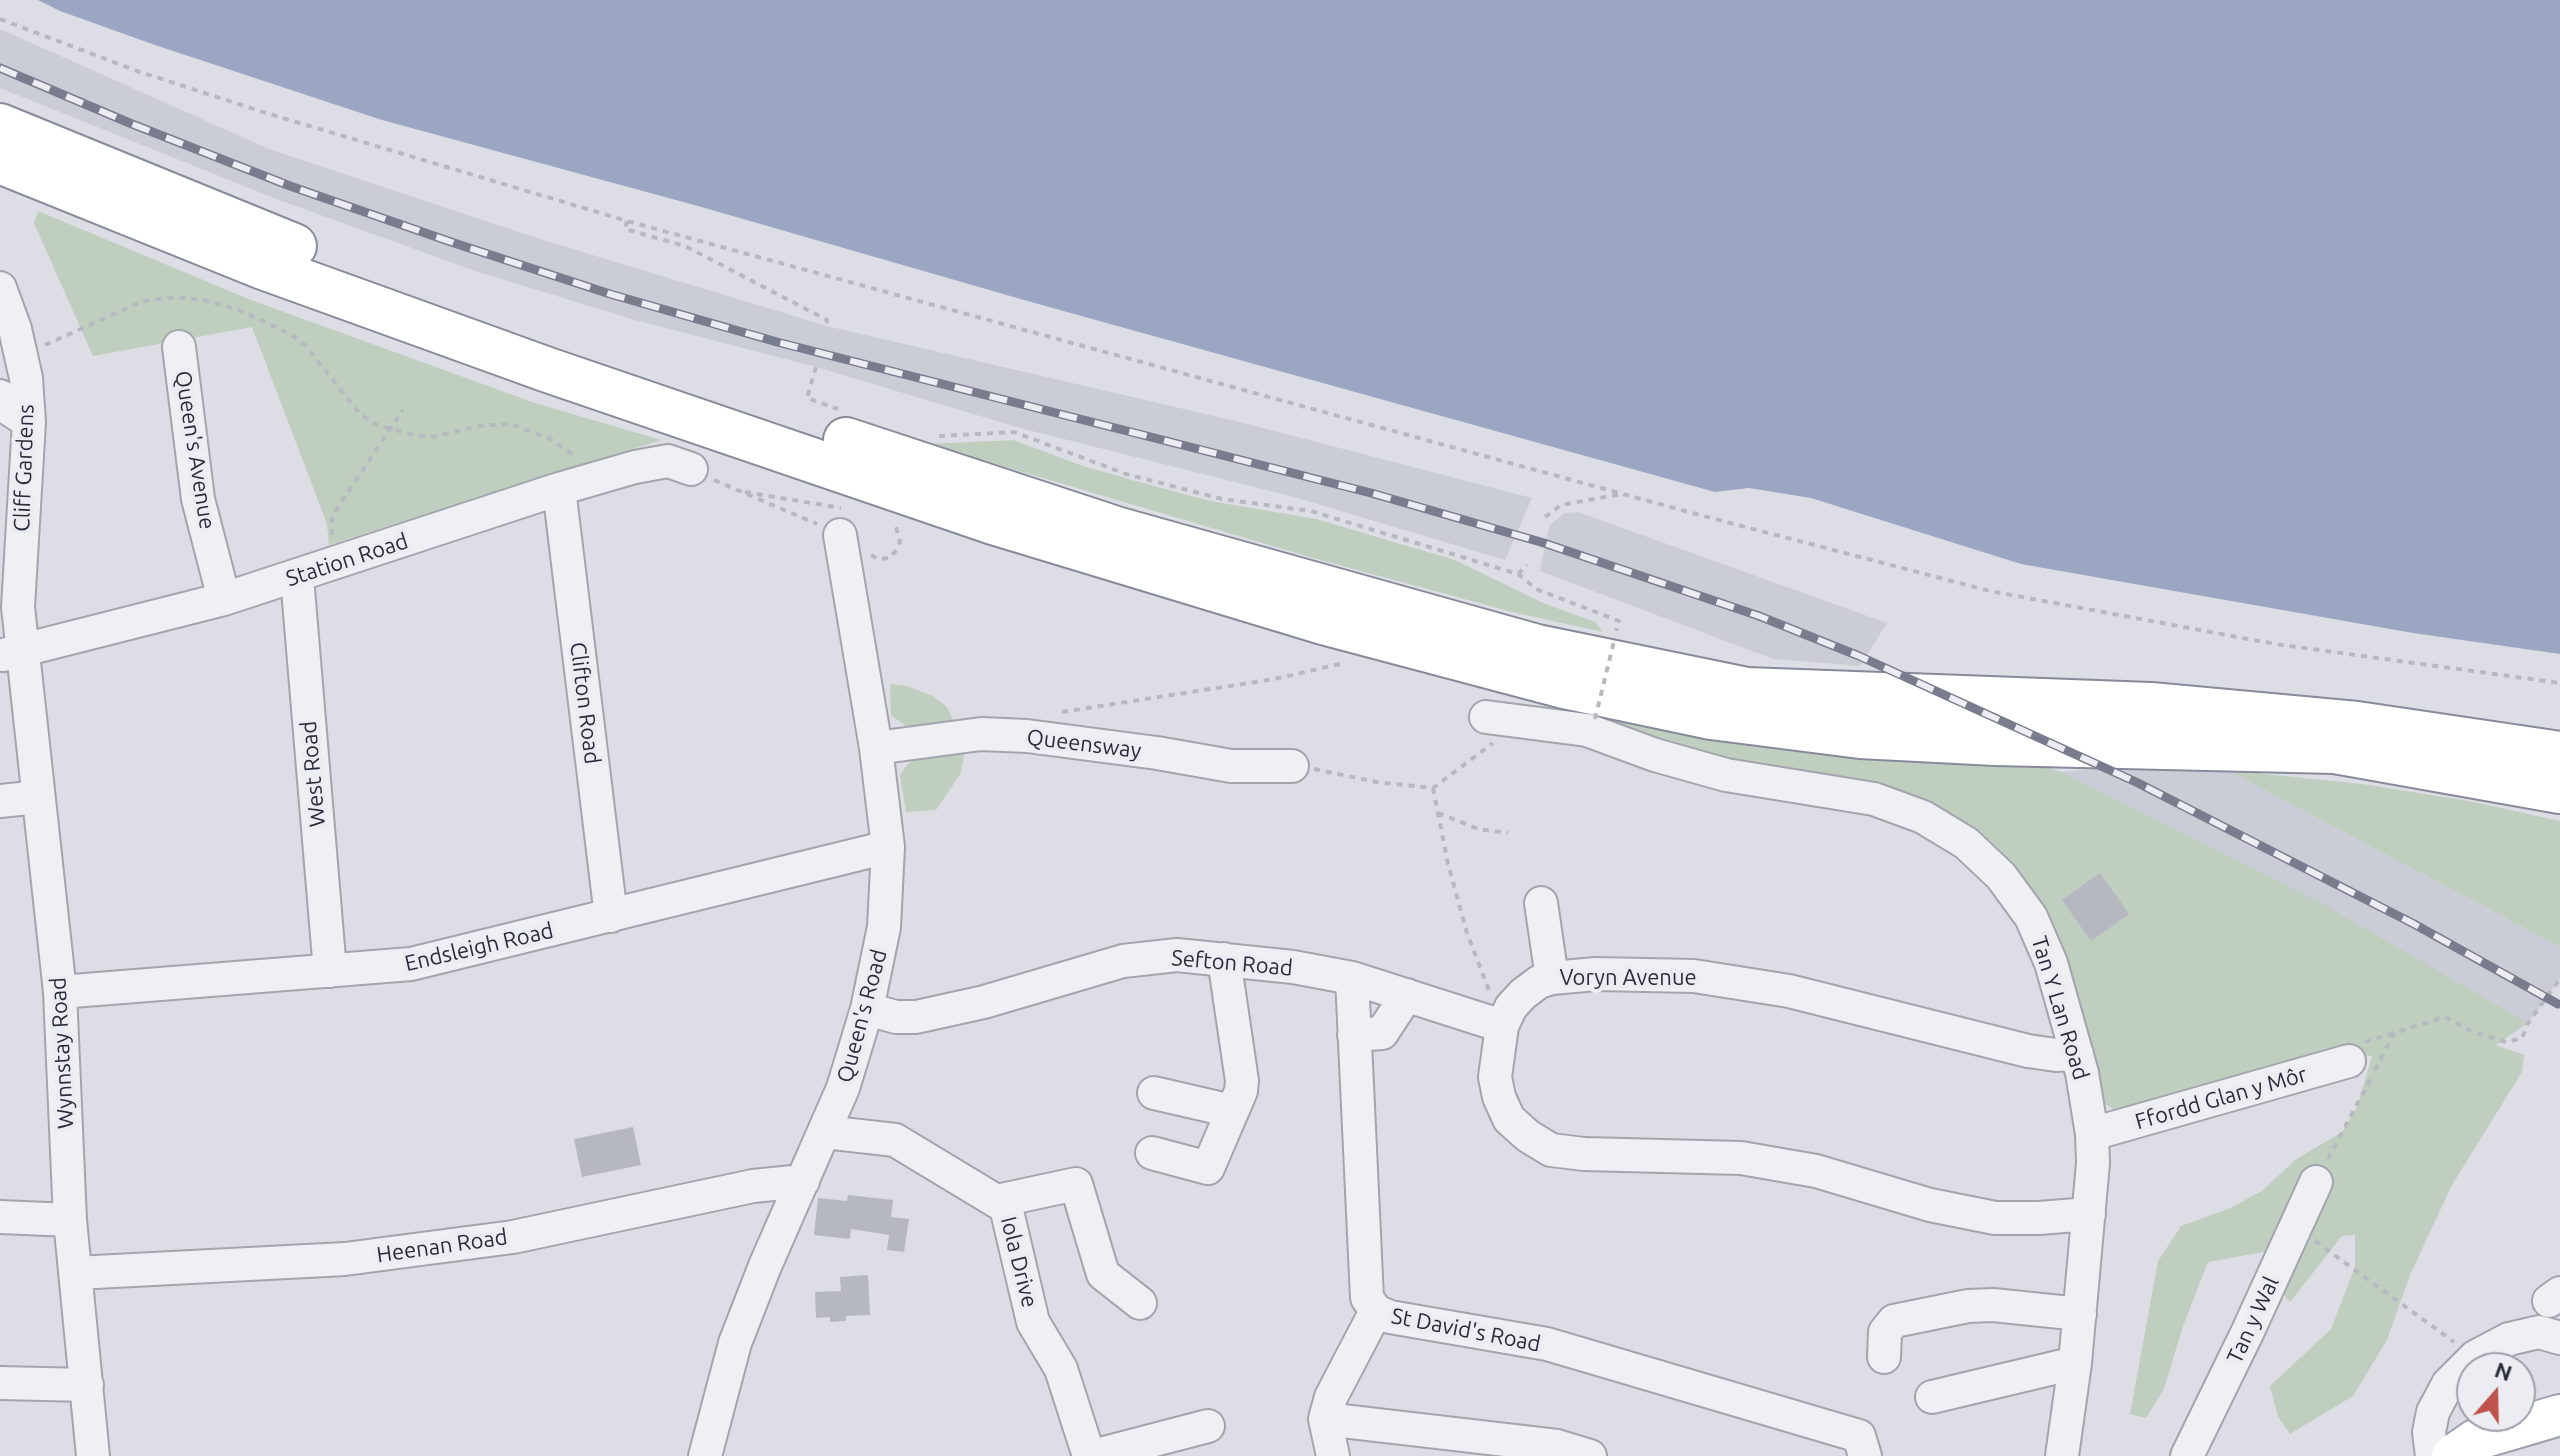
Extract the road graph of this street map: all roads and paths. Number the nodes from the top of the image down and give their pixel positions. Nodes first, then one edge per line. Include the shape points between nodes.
1 (0, 19) edge
2 (0, 126) edge
3 (0, 161) edge
4 (627, 221) junction
5 (0, 288) edge
6 (827, 326) dead end
7 (179, 347) dead end
8 (21, 356) junction
9 (816, 367) dead end
10 (0, 396) edge
11 (403, 410) dead end
12 (852, 413) dead end
13 (29, 422) junction
14 (390, 429) junction
15 (938, 436) dead end
16 (691, 469) joint
17 (572, 485) junction
18 (1625, 494) junction
19 (1545, 517) dead end
20 (849, 546) joint
21 (1527, 565) dead end
22 (331, 566) junction
23 (1518, 574) junction
24 (297, 577) junction
25 (224, 599) junction
26 (11, 653) edge
27 (1344, 663) dead end
28 (2560, 683) edge
29 (1058, 713) dead end
30 (1486, 717) dead end
31 (1595, 719) dead end
32 (1520, 721) junction
33 (876, 748) junction
34 (2560, 754) edge
35 (1292, 766) joint
36 (1433, 788) junction
37 (2560, 791) edge
38 (38, 797) junction
39 (0, 801) edge
40 (1438, 813) junction
41 (1508, 833) dead end
42 (888, 847) junction
43 (1541, 903) dead end
44 (611, 916) junction
45 (1224, 959) junction
46 (330, 971) junction
47 (1352, 978) junction
48 (1552, 978) junction
49 (2560, 979) edge
50 (60, 992) junction
51 (1407, 995) junction
52 (867, 1009) junction
53 (1507, 1016) junction
54 (2394, 1033) junction
55 (1354, 1035) junction
56 (2077, 1054) junction
57 (2349, 1061) joint
58 (1154, 1093) dead end
59 (1232, 1111) junction
60 (825, 1132) junction
61 (2092, 1134) junction
62 (1152, 1153) dead end
63 (803, 1181) junction
64 (2316, 1182) joint
65 (997, 1201) junction
66 (2089, 1214) junction
67 (0, 1217) edge
68 (70, 1220) junction
69 (2295, 1227) junction
70 (76, 1273) junction
71 (1140, 1303) dead end
72 (1376, 1311) junction
73 (2080, 1314) junction
74 (2560, 1338) edge
75 (2468, 1352) edge
76 (2484, 1352) edge
77 (1884, 1357) dead end
78 (2075, 1363) junction
79 (2456, 1376) edge
80 (0, 1383) edge
81 (87, 1385) junction
82 (1932, 1397) dead end
83 (2560, 1415) edge
84 (1325, 1419) junction
85 (1208, 1424) dead end
86 (93, 1456) edge
87 (704, 1456) edge
88 (1091, 1456) edge
89 (1333, 1456) edge
90 (1590, 1456) edge
91 (1865, 1456) edge
92 (2062, 1456) edge
93 (2187, 1456) edge
94 (2432, 1456) edge
95 (2452, 1456) edge

1 - 4 path via 252,109
2 - 34 highway via 273,238 695,391 1116,529 1537,647 1747,690 2151,705 2357,724
3 - 37 highway via 293,278 993,522 1323,622 1564,686 1711,717 1860,736 2335,751
4 - 6 path via 625,229 685,246 827,320
4 - 18 path
5 - 8 street, Cliff Gardens
7 - 25 street, Queen's Avenue via 198,499
8 - 13 street, Cliff Gardens
8 - 14 path via 143,301 204,300 290,334 305,345 360,414
9 - 12 path via 807,398
10 - 13 street via 6,407
11 - 14 path
13 - 26 street, Cliff Gardens
14 - 17 path via 431,437 510,424 568,450 577,459
14 - 22 path via 336,510
15 - 23 path via 1014,432 1126,474 1222,499 1311,511
16 - 17 street, Station Road via 668,461
16 - 20 path
17 - 22 street, Station Road
17 - 44 street, Clifton Road
18 - 19 path via 1561,505
18 - 28 path via 1990,591 2275,644
20 - 33 street, Queen's Road
21 - 23 path
22 - 24 street, Station Road
23 - 31 path, bridge via 1536,589 1619,621
24 - 25 street, Station Road
24 - 46 street, West Road
25 - 26 street, Station Road
26 - 38 street, Wynnstay Road
27 - 29 path
30 - 32 street, Tan Y Lan Road
32 - 36 path
32 - 56 street, Tan Y Lan Road via 1587,730 1726,775 1874,799 1945,830 2001,876 2031,917 2051,963
33 - 35 street, Queensway via 981,734 1231,766
33 - 42 street, Queen's Road
35 - 36 path
36 - 40 path
38 - 39 street
38 - 50 street, Wynnstay Road
40 - 41 path via 1478,829
40 - 53 path via 1467,933 1489,993
42 - 44 street, Endsleigh Road
42 - 52 street, Queen's Road via 884,927
43 - 48 street
44 - 46 street, Endsleigh Road via 411,964
45 - 47 street, Sefton Road
45 - 52 street, Sefton Road via 1177,955 1123,961 916,1017
45 - 59 street via 1242,1081
46 - 50 street, Endsleigh Road
47 - 51 street, Sefton Road
47 - 55 street, St David's Road
48 - 53 street, Voryn Avenue via 1539,982
48 - 56 street, Voryn Avenue via 1694,976 1789,991 2028,1051
49 - 54 path via 2522,1038 2506,1042 2445,1017
50 - 68 street, Wynnstay Road
51 - 53 street, Sefton Road
51 - 55 street via 1382,1033
52 - 60 street, Queen's Road
53 - 66 street via 1495,1077 1499,1097 1509,1119 1551,1150 1741,1158 1816,1171 1995,1218
54 - 57 path via 2343,1049
54 - 64 path
55 - 72 street, St David's Road via 1367,1298
56 - 61 street, Tan Y Lan Road
57 - 61 street, Ffordd Glan y Môr
58 - 59 street
59 - 62 street via 1208,1168
60 - 63 street, Queen's Road
60 - 65 street, Iola Drive via 895,1140
61 - 66 street, Tan Y Lan Road
63 - 70 street, Heenan Road via 753,1186 513,1237 345,1259
63 - 87 street, Queen's Road via 735,1343
64 - 69 street, Tan y Wal
65 - 71 street via 1076,1184 1103,1274
65 - 88 street, Iola Drive via 1006,1207 1033,1322 1061,1369
66 - 73 street, Tan Y Lan Road
67 - 68 street
68 - 70 street, Wynnstay Road
69 - 75 path
69 - 93 street, Tan y Wal
70 - 81 street, Wynnstay Road
72 - 84 street
72 - 91 street, St David's Road via 1547,1344 1859,1436
73 - 77 street via 1993,1305 1894,1321 1885,1332
73 - 78 street, Tan Y Lan Road
74 - 76 street via 2539,1332
78 - 82 street
78 - 92 street, Tan Y Lan Road
79 - 94 street via 2433,1412
80 - 81 street
81 - 86 street, Wynnstay Road
83 - 95 main road via 2475,1440
84 - 89 street
84 - 90 street via 1557,1446
85 - 88 street

